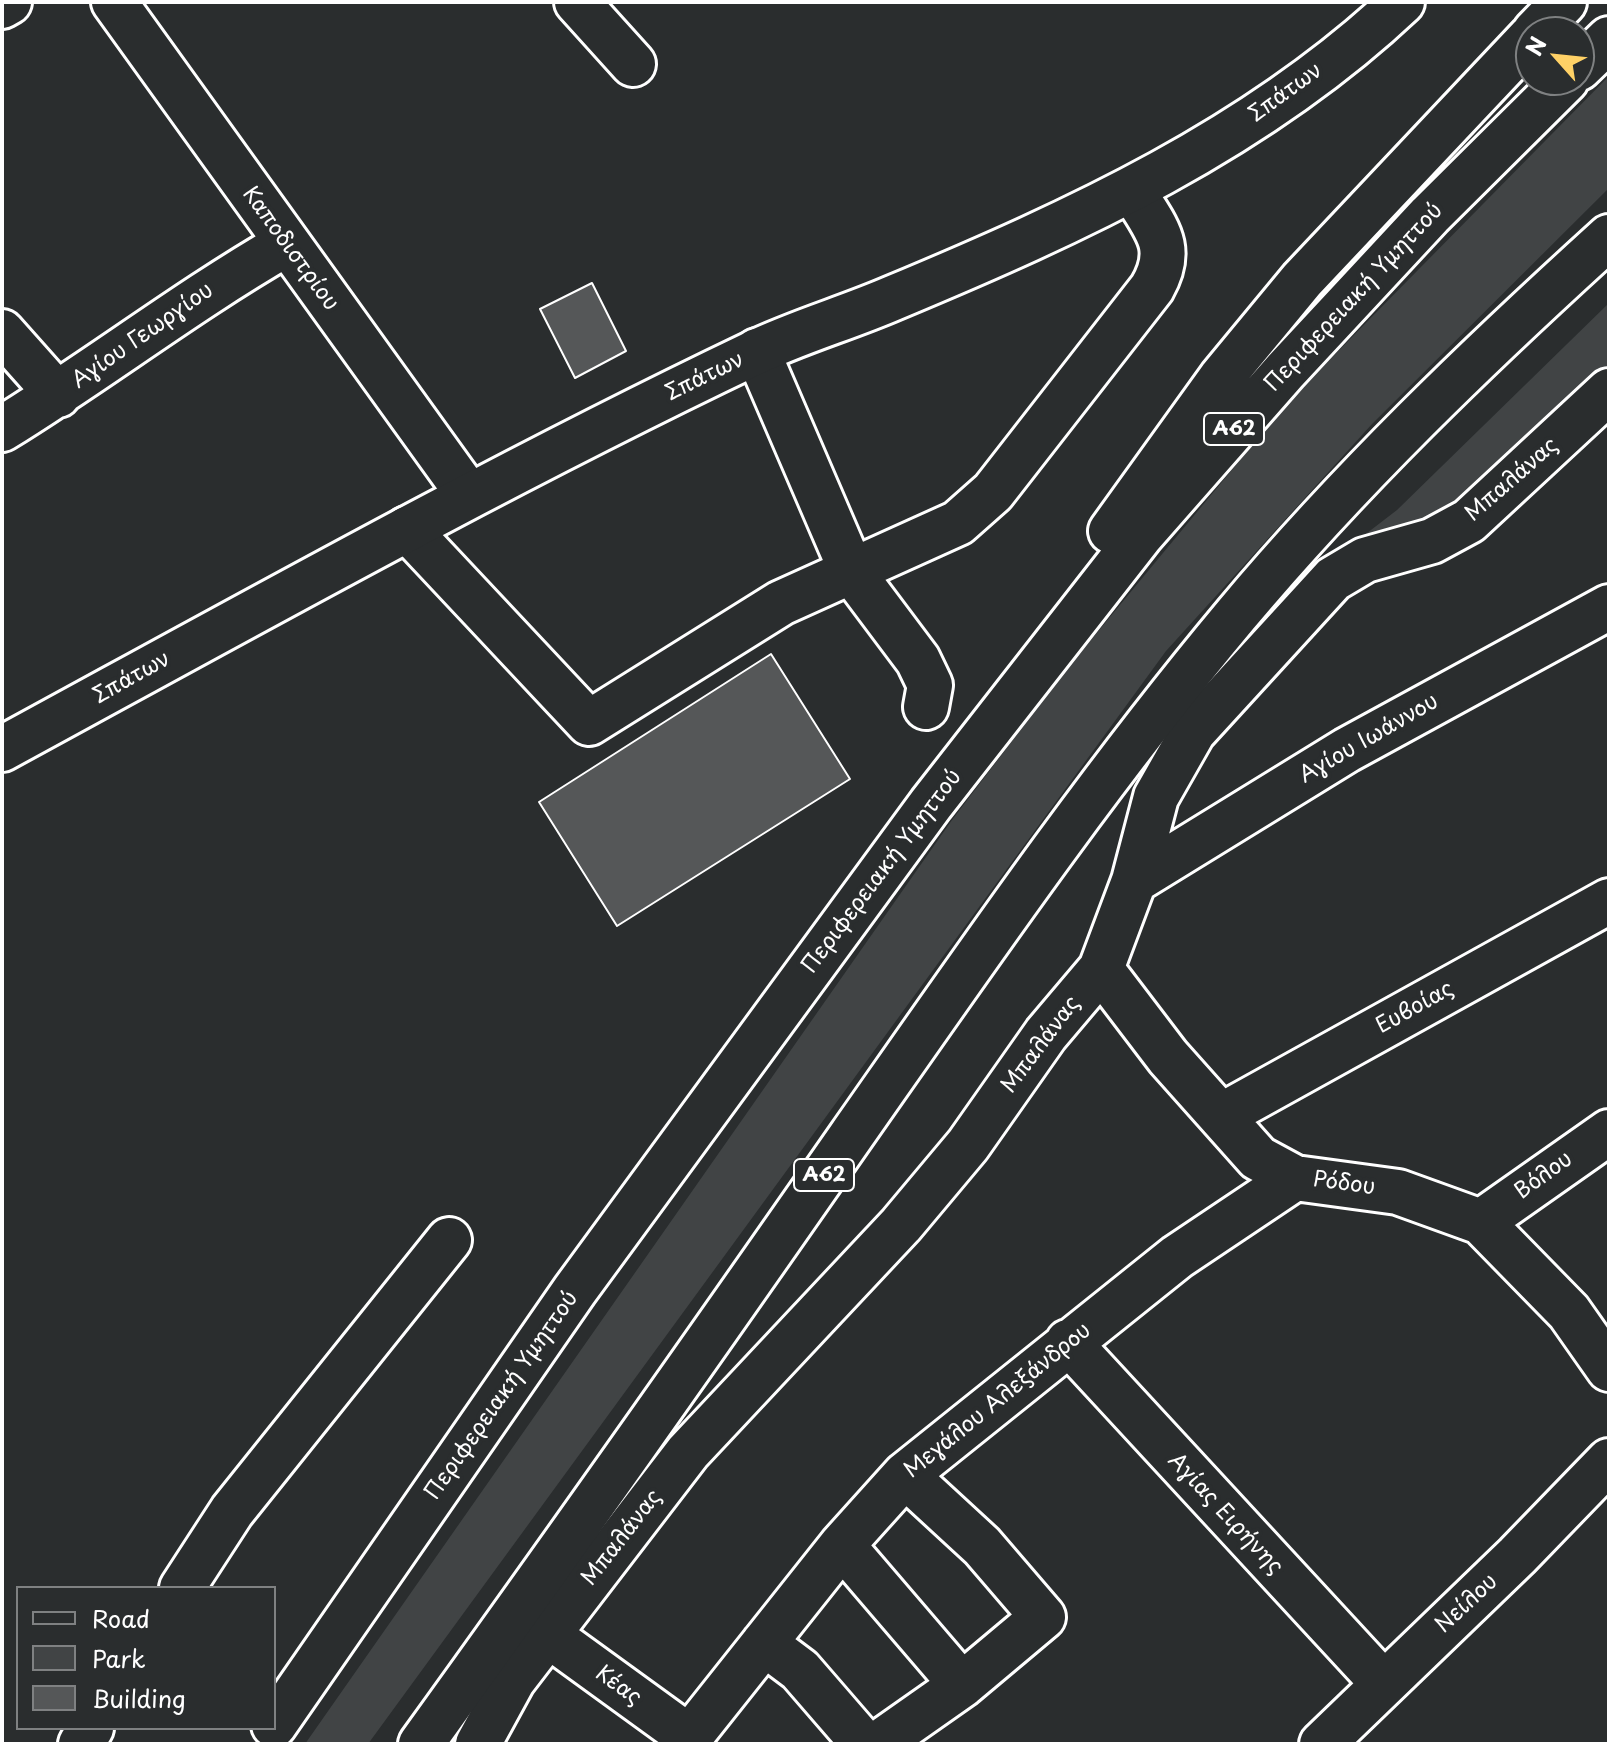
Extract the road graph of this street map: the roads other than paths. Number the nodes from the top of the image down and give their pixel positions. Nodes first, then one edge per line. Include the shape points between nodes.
1 (9, 2) edge
2 (114, 2) edge
3 (577, 2) edge
4 (1402, 2) edge
5 (2, 6) edge
6 (1515, 54) edge
7 (633, 64) dead end
8 (1550, 96) edge
9 (1133, 191) junction
10 (1609, 237) edge
11 (286, 244) junction
12 (1609, 254) edge
13 (2, 332) edge
14 (1496, 340) junction
15 (757, 351) junction
16 (1609, 391) edge
17 (58, 395) junction
18 (2, 429) edge
19 (468, 494) junction
20 (407, 529) junction
21 (852, 572) junction
22 (1609, 607) edge
23 (926, 707) dead end
24 (2, 749) edge
25 (931, 804) junction
26 (1134, 881) junction
27 (1609, 901) edge
28 (1101, 969) junction
29 (1221, 1116) junction
30 (1609, 1132) edge
31 (1295, 1178) junction
32 (1481, 1222) junction
33 (449, 1240) dead end
34 (1068, 1342) junction
35 (1609, 1369) edge
36 (1609, 1461) edge
37 (905, 1475) junction
38 (842, 1545) junction
39 (183, 1586) edge
40 (547, 1634) junction
41 (764, 1643) junction
42 (1383, 1683) junction
43 (962, 1685) junction
44 (276, 1722) edge
45 (686, 1740) edge
46 (421, 1744) edge
47 (478, 1744) edge
48 (864, 1744) edge
49 (878, 1744) edge
50 (1322, 1744) edge

1 - 5 main road
2 - 11 main road, Καποδιστρίου
3 - 7 main road
4 - 9 main road, Σπάτων via 1264,110
6 - 25 main road via 1302,280 1221,378 967,730
8 - 25 main road, Περιφερειακή Υμηττού / Α62 via 1285,371 1141,535
9 - 15 main road, Σπάτων via 1005,252
9 - 21 main road via 1165,251 1152,288 993,492 958,523
10 - 14 main road, Α62
11 - 17 main road, Αγίου Γεωργίου via 209,288
11 - 19 main road, Καποδιστρίου
12 - 14 main road
13 - 17 main road
14 - 46 main road, Α62 via 1311,530 1128,750 1023,890
15 - 19 main road, Σπάτων
15 - 21 main road
16 - 26 main road, Μπαλάνας via 1469,521 1432,541 1365,560 1333,579 1299,613 1193,732 1156,797
17 - 18 main road, Αγίου Γεωργίου
19 - 20 main road, Σπάτων
20 - 21 main road via 589,723 781,603
20 - 24 main road, Σπάτων
21 - 23 main road via 918,660 930,685
22 - 26 main road, Αγίου Ιωάννου via 1347,750
25 - 44 main road, Περιφερειακή Υμηττού / Α62 via 575,1290
26 - 28 main road, Μπαλάνας
27 - 29 main road, Ευβοίας
28 - 29 main road, Ρόδου
28 - 40 main road, Μπαλάνας via 1046,1034 968,1145 688,1452
29 - 31 main road, Ρόδου via 1258,1158
30 - 32 main road, Βόλου
31 - 32 main road, Ρόδου via 1398,1192
31 - 34 main road, Μεγάλου Αλεξάνδρου via 1177,1257
32 - 35 main road, Ρόδου via 1569,1312
33 - 39 main road via 232,1511
34 - 37 main road, Μεγάλου Αλεξάνδρου
34 - 42 main road, Αγίας Ειρήνης
36 - 42 main road, Νείλου
37 - 38 main road, Μεγάλου Αλεξάνδρου
37 - 43 main road via 982,1546 1043,1617
38 - 41 main road, Μεγάλου Αλεξάνδρου
38 - 43 main road
40 - 45 main road, Κέας
40 - 47 main road, Μπαλάνας via 513,1680
41 - 45 main road, Μεγάλου Αλεξάνδρου
41 - 48 main road via 800,1670
42 - 50 main road, Νείλου
43 - 49 main road

